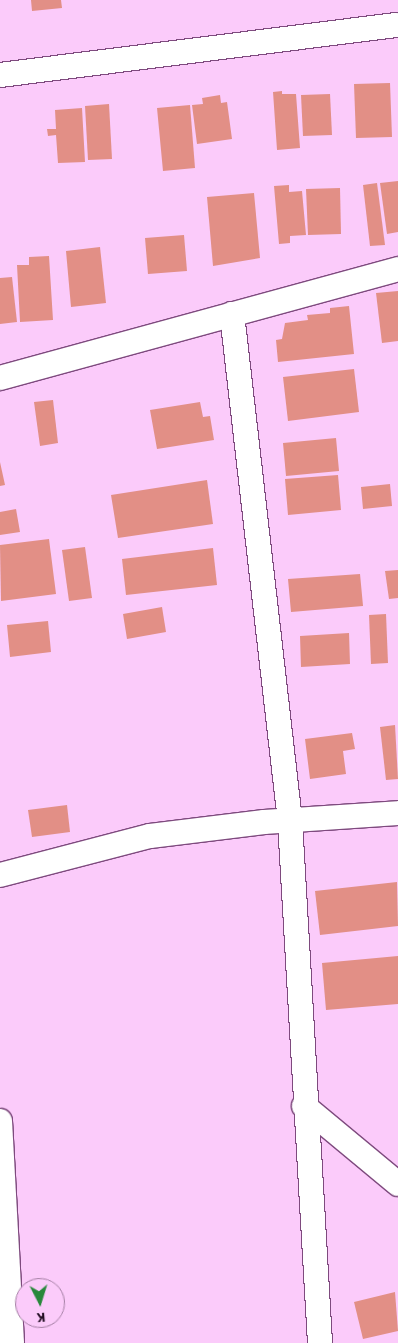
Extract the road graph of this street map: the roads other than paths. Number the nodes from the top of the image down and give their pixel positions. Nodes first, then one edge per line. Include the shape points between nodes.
1 (398, 25) edge
2 (0, 75) edge
3 (398, 269) edge
4 (232, 314) junction
5 (0, 378) edge
6 (398, 813) edge
7 (290, 821) junction
8 (0, 875) edge
9 (304, 1106) junction
10 (0, 1121) edge
11 (398, 1184) edge
12 (12, 1343) edge
13 (320, 1343) edge

1 - 2 street
3 - 4 street
4 - 5 street
4 - 7 street
6 - 7 street
7 - 8 street via 150,836
7 - 9 street
9 - 11 street
9 - 13 street
10 - 12 street

